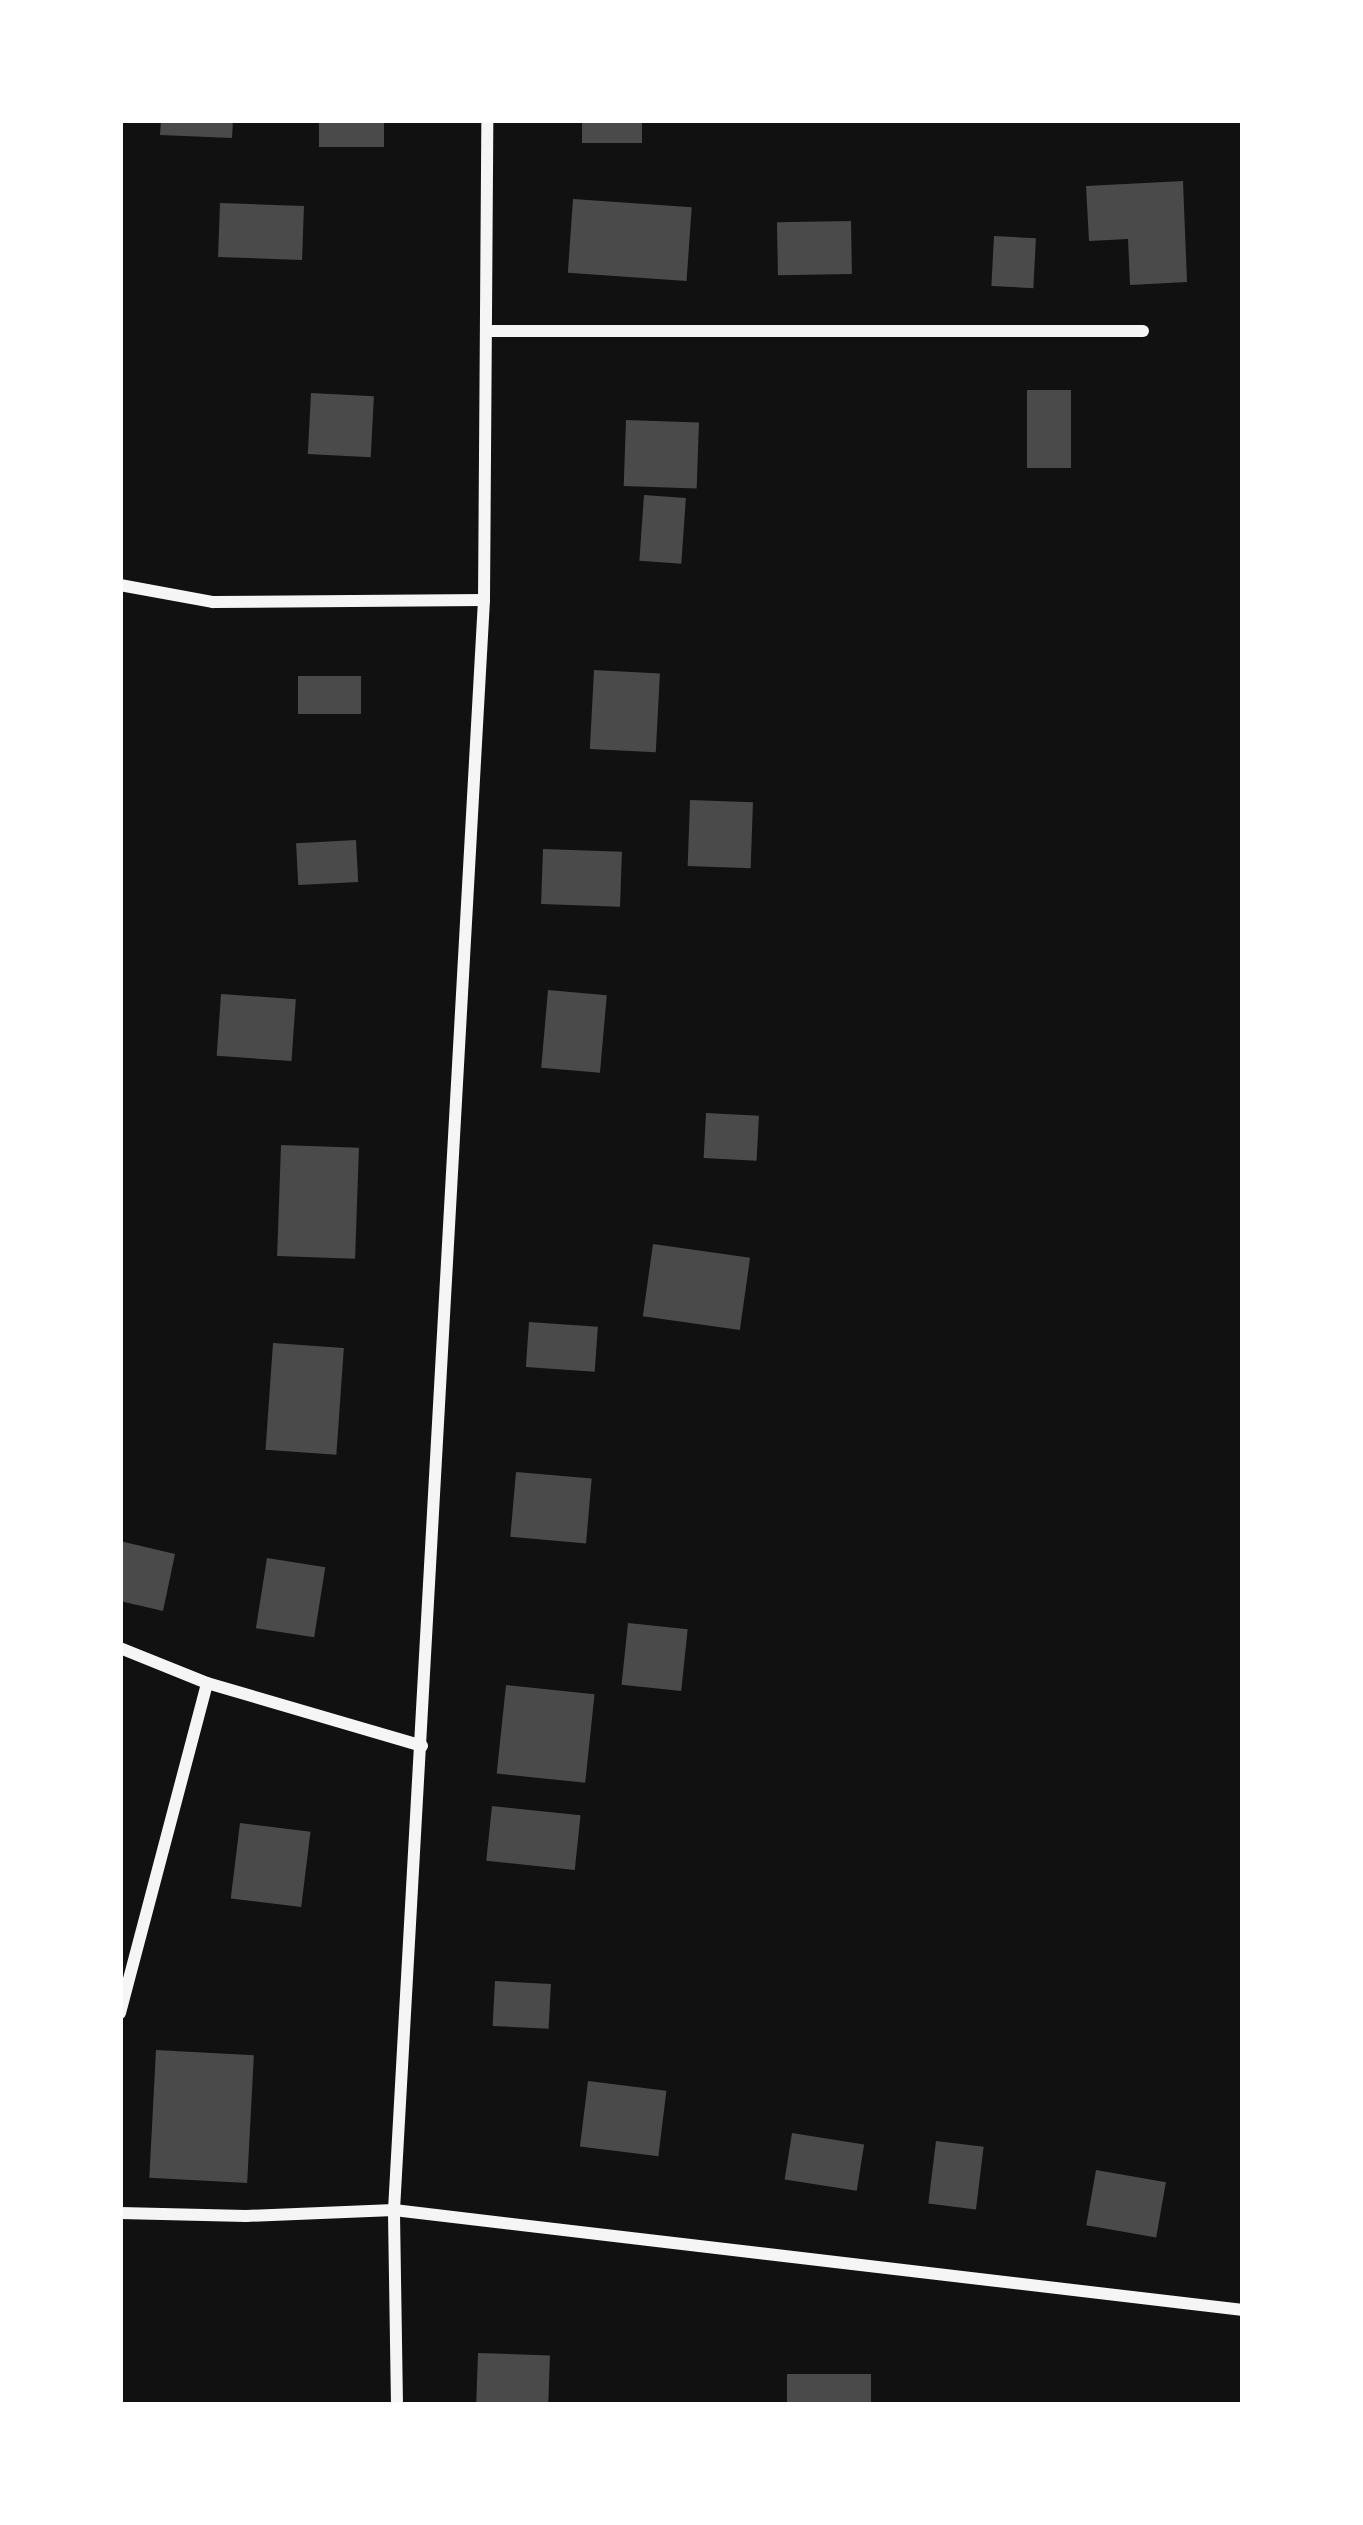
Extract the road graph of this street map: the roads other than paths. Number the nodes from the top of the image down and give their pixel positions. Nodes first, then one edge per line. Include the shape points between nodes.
1 (488, 120) edge
2 (1143, 331) dead end
3 (486, 332) junction
4 (120, 585) edge
5 (484, 600) junction
6 (120, 1648) edge
7 (206, 1684) junction
8 (422, 1746) junction
9 (120, 2013) edge
10 (394, 2210) junction
11 (120, 2213) edge
12 (1243, 2310) edge
13 (398, 2405) edge

1 - 3 street
2 - 3 street
3 - 5 street
4 - 5 street via 213,602
5 - 8 street
6 - 7 street
7 - 8 street
7 - 9 street
8 - 10 street
10 - 11 street
10 - 12 street
10 - 13 street

